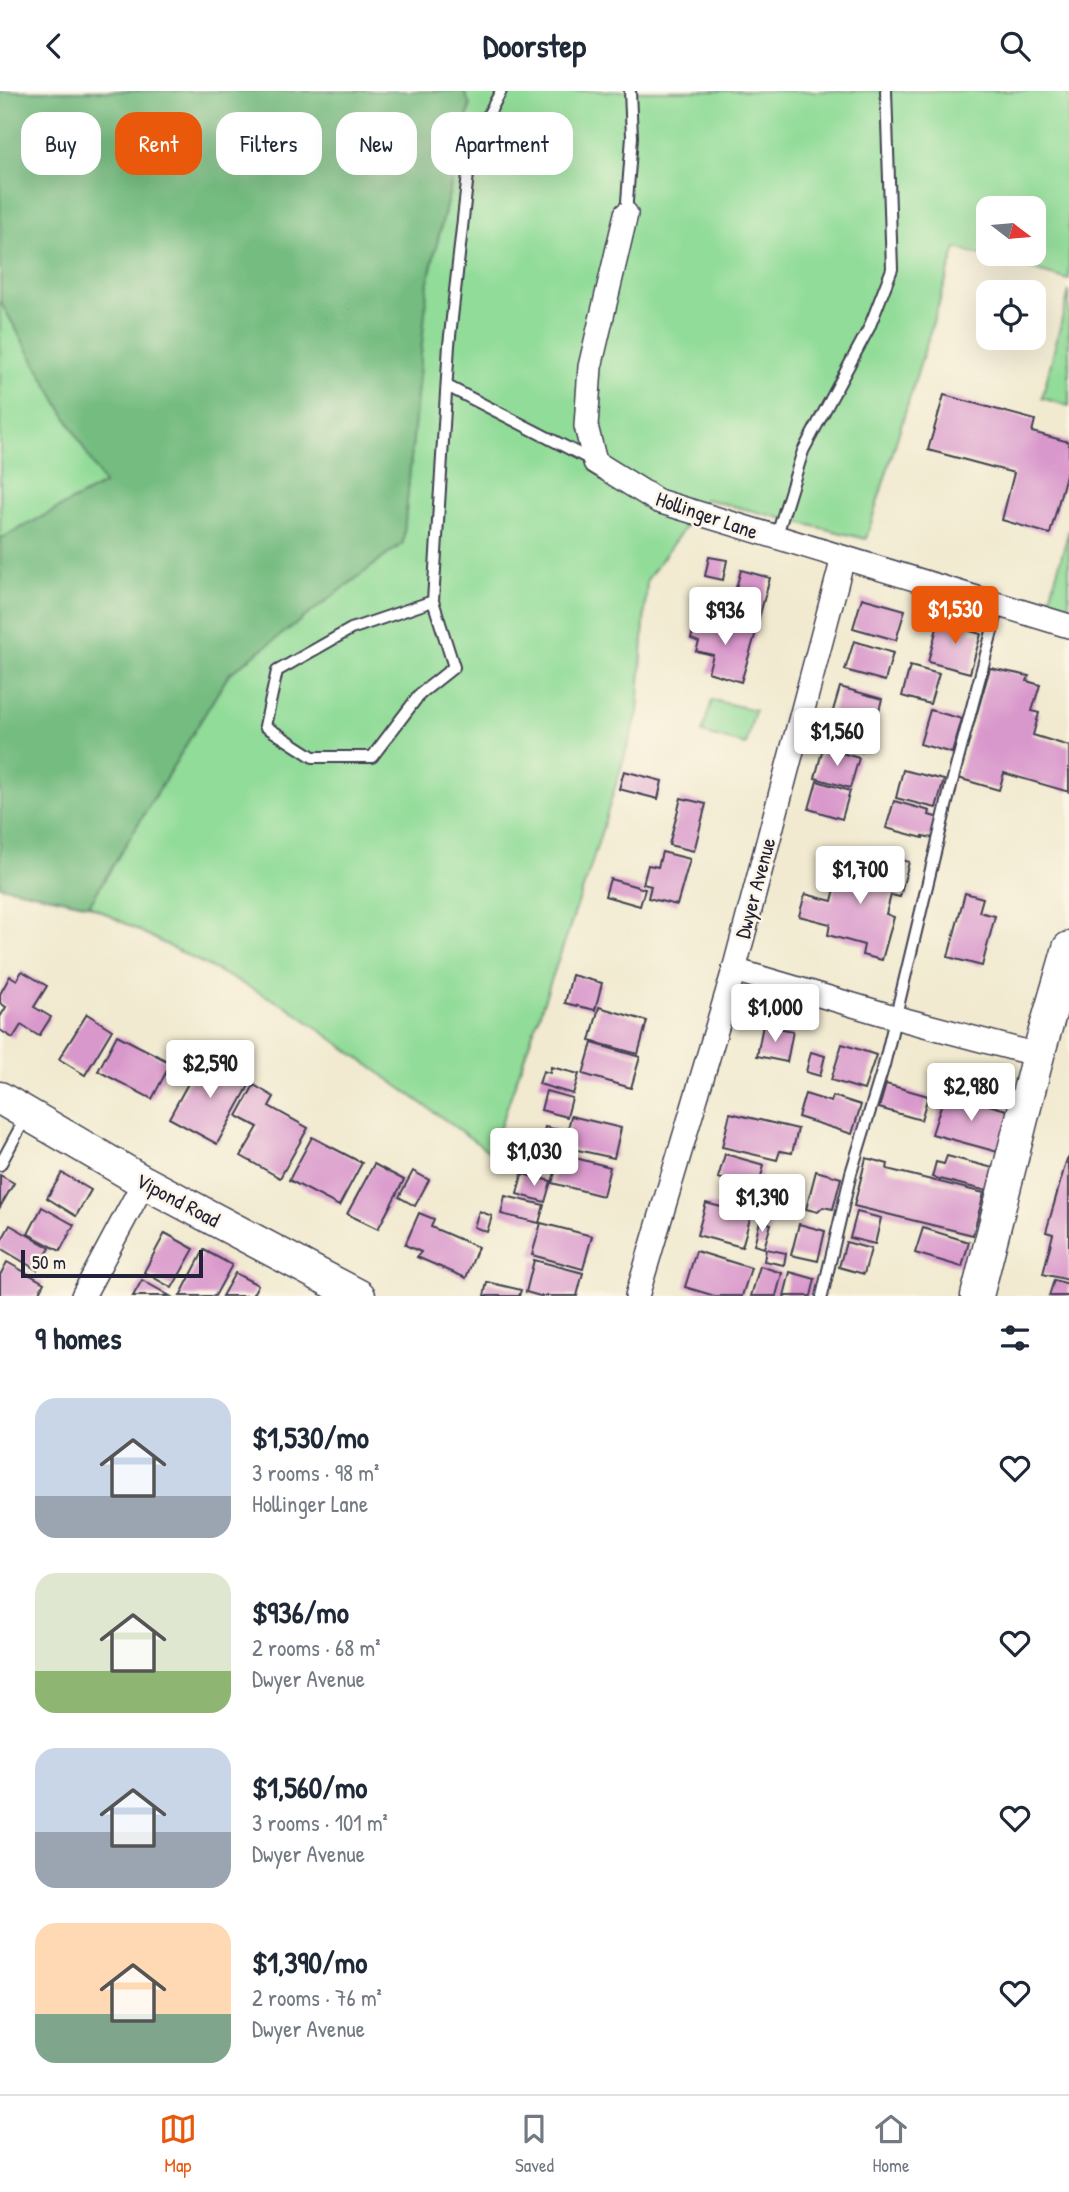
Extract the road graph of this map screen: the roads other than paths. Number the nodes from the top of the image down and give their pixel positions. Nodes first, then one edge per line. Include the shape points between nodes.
1 (502, 91) edge
2 (630, 91) edge
3 (886, 91) edge
4 (626, 214) joint
5 (447, 386) junction
6 (595, 462) junction
7 (776, 538) junction
8 (843, 558) junction
9 (433, 601) junction
10 (999, 605) junction
11 (1069, 626) edge
12 (1069, 948) edge
13 (734, 970) junction
14 (894, 1017) junction
15 (1059, 1019) edge
16 (1038, 1055) junction
17 (0, 1098) edge
18 (28, 1114) junction
19 (0, 1165) edge
20 (144, 1182) junction
21 (83, 1296) edge
22 (359, 1296) edge
23 (637, 1296) edge
24 (822, 1296) edge
25 (977, 1296) edge

1 - 5 lane via 471,147
2 - 4 lane
3 - 7 lane via 892,269 869,328 803,450
4 - 6 street via 590,367 586,426
5 - 6 lane
5 - 9 lane
6 - 7 street, Hollinger Lane via 658,501
7 - 8 street, Hollinger Lane
8 - 10 street, Hollinger Lane
8 - 13 street, Dwyer Avenue
9 - 9 lane via 351,629 277,671 265,726 313,757 372,757 420,694 454,667
10 - 11 street, Hollinger Lane
10 - 14 lane
12 - 15 street
13 - 14 street
13 - 23 street, Dwyer Avenue
14 - 16 street
14 - 24 lane
15 - 16 street
16 - 25 street
17 - 18 street, Vipond Road
18 - 19 lane
18 - 20 street, Vipond Road
20 - 21 street
20 - 22 street, Vipond Road

